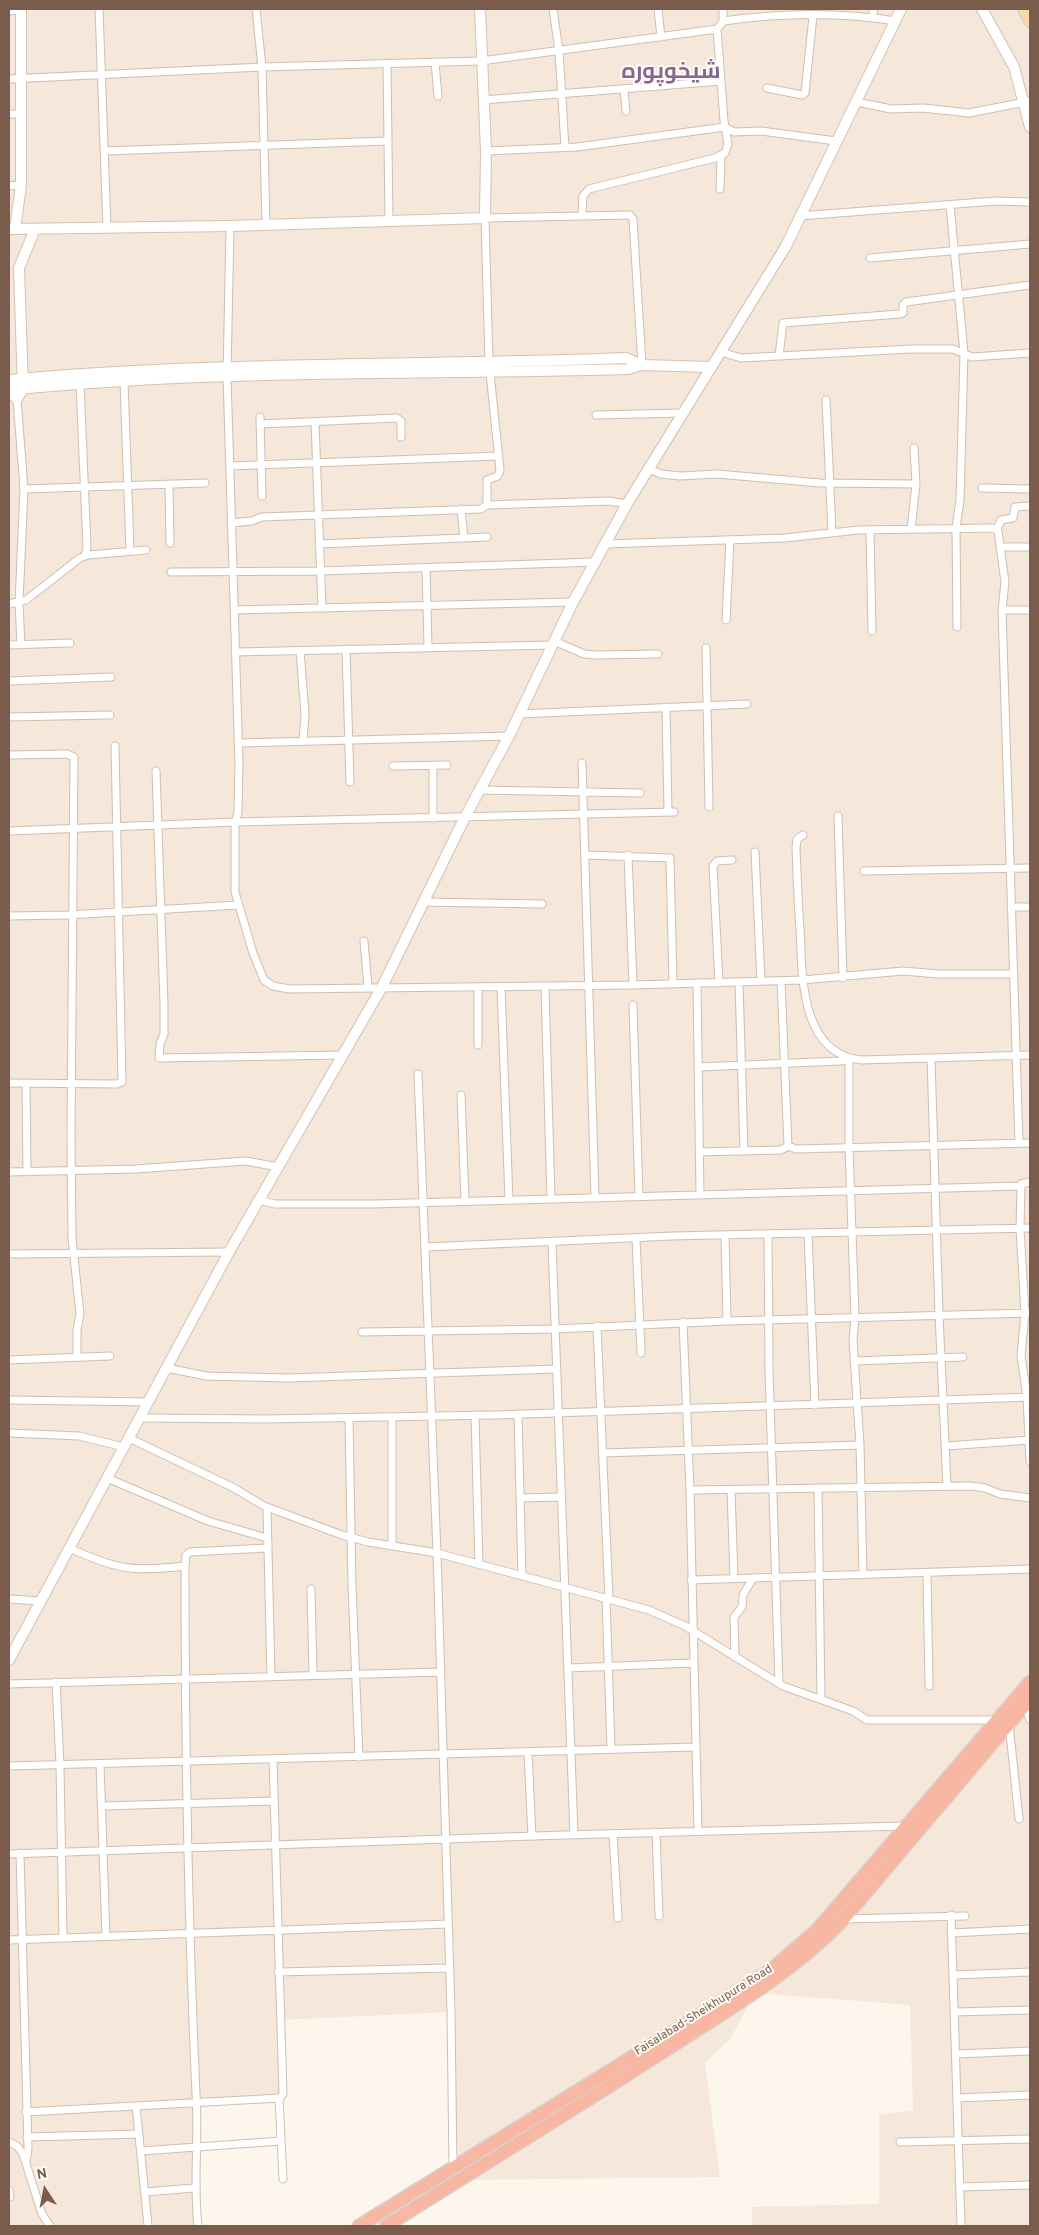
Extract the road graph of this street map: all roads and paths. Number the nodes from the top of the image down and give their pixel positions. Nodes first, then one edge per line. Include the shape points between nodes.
1 (99, 9) edge
2 (256, 9) edge
3 (480, 9) edge
4 (553, 9) edge
5 (658, 9) edge
6 (723, 9) edge
7 (874, 9) edge
8 (901, 9) edge
9 (982, 9) edge
10 (1024, 9) edge
11 (21, 10) edge
12 (9, 11) edge
13 (813, 16) junction
14 (872, 17) junction
15 (724, 21) junction
16 (895, 21) junction
17 (1030, 21) edge
18 (717, 29) junction
19 (660, 37) junction
20 (559, 51) junction
21 (435, 62) junction
22 (481, 62) junction
23 (387, 63) junction
24 (262, 67) junction
25 (102, 75) junction
26 (14, 79) edge
27 (721, 82) junction
28 (767, 88) dead end
29 (624, 89) junction
30 (562, 94) junction
31 (438, 96) dead end
32 (483, 100) junction
33 (857, 102) junction
34 (1027, 102) edge
35 (626, 112) dead end
36 (14, 114) edge
37 (725, 127) junction
38 (1030, 127) edge
39 (387, 141) junction
40 (836, 141) junction
41 (264, 145) junction
42 (564, 147) junction
43 (105, 151) junction
44 (486, 151) junction
45 (721, 156) junction
46 (20, 185) junction
47 (9, 186) edge
48 (720, 189) dead end
49 (1030, 202) edge
50 (950, 205) junction
51 (582, 214) junction
52 (799, 216) junction
53 (485, 218) junction
54 (389, 221) junction
55 (266, 223) junction
56 (230, 226) junction
57 (106, 228) junction
58 (12, 229) edge
59 (35, 229) junction
60 (1030, 244) edge
61 (956, 251) junction
62 (870, 258) dead end
63 (1030, 285) edge
64 (960, 294) junction
65 (721, 352) junction
66 (964, 352) junction
67 (1030, 353) edge
68 (779, 356) junction
69 (642, 365) junction
70 (711, 366) junction
71 (490, 368) junction
72 (227, 371) junction
73 (9, 380) edge
74 (124, 382) junction
75 (23, 384) junction
76 (80, 385) junction
77 (9, 391) edge
78 (17, 399) junction
79 (826, 400) dead end
80 (682, 413) junction
81 (596, 416) dead end
82 (316, 422) junction
83 (401, 437) dead end
84 (914, 448) dead end
85 (499, 456) junction
86 (317, 463) junction
87 (261, 465) junction
88 (230, 466) junction
89 (647, 468) junction
90 (205, 483) dead end
91 (830, 483) junction
92 (916, 484) junction
93 (169, 485) junction
94 (128, 486) junction
95 (86, 487) junction
96 (982, 488) dead end
97 (24, 490) junction
98 (1030, 490) edge
99 (262, 496) dead end
100 (627, 504) junction
101 (487, 505) junction
102 (1030, 506) edge
103 (461, 509) junction
104 (318, 513) junction
105 (232, 522) junction
106 (956, 528) junction
107 (911, 529) junction
108 (870, 530) junction
109 (996, 530) junction
110 (832, 532) junction
111 (487, 537) dead end
112 (464, 538) junction
113 (730, 540) junction
114 (170, 543) dead end
115 (319, 544) junction
116 (606, 544) junction
117 (1000, 547) junction
118 (1030, 547) edge
119 (146, 550) dead end
120 (130, 551) junction
121 (85, 556) junction
122 (596, 562) junction
123 (426, 568) junction
124 (232, 571) junction
125 (320, 571) junction
126 (171, 572) dead end
127 (573, 602) junction
128 (19, 603) junction
129 (9, 604) edge
130 (428, 605) junction
131 (322, 608) junction
132 (234, 610) junction
133 (1002, 610) junction
134 (1030, 610) edge
135 (726, 620) dead end
136 (957, 627) dead end
137 (872, 631) dead end
138 (70, 643) dead end
139 (553, 643) junction
140 (9, 645) edge
141 (21, 645) junction
142 (428, 647) junction
143 (706, 648) dead end
144 (346, 649) junction
145 (300, 650) junction
146 (235, 652) junction
147 (658, 654) dead end
148 (111, 677) dead end
149 (9, 681) edge
150 (747, 704) dead end
151 (707, 706) junction
152 (666, 707) junction
153 (110, 714) dead end
154 (520, 714) junction
155 (9, 717) edge
156 (508, 736) junction
157 (350, 740) junction
158 (303, 742) junction
159 (238, 743) junction
160 (115, 746) dead end
161 (9, 755) edge
162 (582, 763) dead end
163 (433, 765) junction
164 (447, 765) dead end
165 (393, 766) dead end
166 (156, 770) dead end
167 (350, 782) dead end
168 (480, 790) junction
169 (640, 793) dead end
170 (583, 794) junction
171 (709, 807) dead end
172 (584, 815) junction
173 (838, 816) dead end
174 (465, 817) junction
175 (433, 818) junction
176 (236, 822) junction
177 (159, 825) junction
178 (115, 827) junction
179 (73, 829) junction
180 (9, 830) edge
181 (804, 835) dead end
182 (755, 852) dead end
183 (585, 855) junction
184 (628, 856) junction
185 (732, 860) dead end
186 (1011, 868) junction
187 (1030, 868) edge
188 (864, 871) dead end
189 (423, 902) junction
190 (542, 904) dead end
191 (238, 905) junction
192 (1011, 907) junction
193 (1030, 907) edge
194 (162, 908) junction
195 (118, 912) junction
196 (74, 915) junction
197 (9, 916) edge
198 (364, 940) dead end
199 (1014, 974) junction
200 (843, 978) junction
201 (802, 980) junction
202 (761, 981) junction
203 (781, 981) junction
204 (739, 982) junction
205 (697, 983) junction
206 (719, 983) junction
207 (673, 984) junction
208 (633, 985) junction
209 (590, 986) junction
210 (368, 987) junction
211 (382, 987) junction
212 (478, 987) junction
213 (501, 987) junction
214 (545, 987) junction
215 (633, 1005) dead end
216 (478, 1045) dead end
217 (343, 1055) junction
218 (1016, 1055) junction
219 (1030, 1055) edge
220 (931, 1058) junction
221 (849, 1059) junction
222 (784, 1064) junction
223 (742, 1066) junction
224 (698, 1068) junction
225 (418, 1074) dead end
226 (9, 1083) edge
227 (26, 1083) junction
228 (71, 1084) junction
229 (461, 1094) dead end
230 (1019, 1143) junction
231 (1030, 1143) edge
232 (934, 1145) junction
233 (788, 1146) junction
234 (848, 1147) junction
235 (744, 1151) junction
236 (699, 1152) junction
237 (278, 1167) junction
238 (72, 1171) junction
239 (9, 1172) edge
240 (27, 1172) junction
241 (1030, 1182) edge
242 (1020, 1186) junction
243 (936, 1189) junction
244 (850, 1190) junction
245 (700, 1194) junction
246 (639, 1196) junction
247 (595, 1197) junction
248 (551, 1199) junction
249 (259, 1200) junction
250 (509, 1200) junction
251 (465, 1201) junction
252 (424, 1202) junction
253 (1020, 1228) junction
254 (1030, 1228) edge
255 (938, 1231) junction
256 (852, 1233) junction
257 (808, 1234) junction
258 (768, 1235) junction
259 (725, 1236) junction
260 (636, 1238) junction
261 (552, 1243) junction
262 (426, 1247) junction
263 (229, 1252) junction
264 (75, 1253) junction
265 (9, 1254) edge
266 (1028, 1313) edge
267 (939, 1315) junction
268 (855, 1317) junction
269 (811, 1318) junction
270 (769, 1320) junction
271 (727, 1321) junction
272 (683, 1322) junction
273 (640, 1324) junction
274 (597, 1326) junction
275 (555, 1329) junction
276 (429, 1331) junction
277 (362, 1332) dead end
278 (641, 1353) dead end
279 (110, 1356) dead end
280 (77, 1357) junction
281 (963, 1357) dead end
282 (941, 1358) junction
283 (9, 1360) edge
284 (854, 1361) junction
285 (167, 1368) junction
286 (557, 1368) junction
287 (430, 1372) junction
288 (1029, 1397) edge
289 (9, 1400) edge
290 (943, 1401) junction
291 (148, 1402) junction
292 (857, 1404) junction
293 (815, 1405) junction
294 (771, 1406) junction
295 (686, 1409) junction
296 (601, 1411) junction
297 (559, 1413) junction
298 (518, 1414) junction
299 (475, 1415) junction
300 (432, 1416) junction
301 (392, 1417) junction
302 (140, 1418) junction
303 (350, 1418) junction
304 (9, 1433) edge
305 (1030, 1440) edge
306 (126, 1442) junction
307 (860, 1445) junction
308 (946, 1446) junction
309 (772, 1448) junction
310 (688, 1450) junction
311 (602, 1453) junction
312 (1030, 1460) edge
313 (107, 1478) junction
314 (947, 1486) junction
315 (818, 1488) junction
316 (861, 1488) junction
317 (774, 1489) junction
318 (690, 1490) junction
319 (730, 1490) junction
320 (562, 1497) junction
321 (520, 1498) junction
322 (1030, 1498) edge
323 (267, 1507) junction
324 (267, 1538) junction
325 (352, 1538) junction
326 (392, 1546) junction
327 (69, 1548) junction
328 (267, 1548) junction
329 (437, 1553) junction
330 (479, 1565) junction
331 (185, 1566) junction
332 (1030, 1569) edge
333 (927, 1573) junction
334 (863, 1575) junction
335 (522, 1576) junction
336 (820, 1576) junction
337 (777, 1577) junction
338 (734, 1578) junction
339 (753, 1578) junction
340 (691, 1580) junction
341 (565, 1587) junction
342 (311, 1589) dead end
343 (607, 1598) junction
344 (9, 1599) edge
345 (41, 1601) junction
346 (692, 1631) junction
347 (735, 1656) junction
348 (9, 1660) edge
349 (693, 1663) junction
350 (608, 1667) junction
351 (568, 1668) junction
352 (440, 1672) junction
353 (356, 1674) junction
354 (313, 1675) junction
355 (271, 1676) junction
356 (185, 1679) junction
357 (56, 1682) junction
358 (1030, 1682) edge
359 (779, 1683) junction
360 (9, 1684) edge
361 (929, 1686) dead end
362 (821, 1699) junction
363 (1027, 1702) edge
364 (1030, 1720) edge
365 (1003, 1722) junction
366 (696, 1747) junction
367 (611, 1748) junction
368 (571, 1751) junction
369 (528, 1752) junction
370 (442, 1754) junction
371 (359, 1756) junction
372 (273, 1759) junction
373 (187, 1761) junction
374 (100, 1764) junction
375 (60, 1765) junction
376 (9, 1766) edge
377 (274, 1802) junction
378 (188, 1804) junction
379 (102, 1806) junction
380 (1019, 1819) dead end
381 (906, 1826) junction
382 (656, 1832) junction
383 (698, 1832) junction
384 (574, 1834) junction
385 (613, 1834) junction
386 (532, 1836) junction
387 (444, 1839) junction
388 (275, 1844) junction
389 (190, 1847) junction
390 (104, 1850) junction
391 (62, 1852) junction
392 (9, 1854) edge
393 (20, 1854) junction
394 (659, 1916) dead end
395 (952, 1916) junction
396 (965, 1916) dead end
397 (618, 1918) dead end
398 (844, 1920) junction
399 (448, 1924) junction
400 (1030, 1929) edge
401 (276, 1930) junction
402 (191, 1932) junction
403 (952, 1933) junction
404 (106, 1936) junction
405 (63, 1937) junction
406 (22, 1939) junction
407 (9, 1940) edge
408 (450, 1968) junction
409 (278, 1972) junction
410 (1030, 1972) edge
411 (953, 1976) junction
412 (1030, 2010) edge
413 (954, 2012) junction
414 (1030, 2051) edge
415 (956, 2054) junction
416 (1030, 2095) edge
417 (957, 2098) junction
418 (280, 2099) junction
419 (197, 2103) junction
420 (136, 2106) junction
421 (26, 2112) junction
422 (139, 2134) junction
423 (27, 2136) junction
424 (1030, 2140) edge
425 (281, 2141) junction
426 (958, 2141) junction
427 (9, 2142) edge
428 (900, 2142) dead end
429 (196, 2148) junction
430 (141, 2151) junction
431 (26, 2162) junction
432 (452, 2168) junction
433 (283, 2179) dead end
434 (459, 2180) junction
435 (1030, 2185) edge
436 (960, 2187) junction
437 (194, 2188) junction
438 (144, 2192) junction
439 (50, 2226) edge
440 (148, 2226) edge
441 (198, 2226) edge
442 (359, 2226) edge
443 (386, 2226) edge
444 (961, 2226) edge

1 - 25 street
2 - 24 street
3 - 22 street
4 - 20 street
5 - 19 street
6 - 15 street
7 - 14 street
8 - 16 street
9 - 34 street via 1014,67
10 - 17 main road
11 - 12 street
11 - 26 street
13 - 14 street
13 - 15 street via 762,15
13 - 28 street via 804,93
14 - 16 street
15 - 18 street
16 - 33 street
18 - 19 street
18 - 27 street
19 - 20 street
20 - 22 street
20 - 30 street
21 - 22 street
21 - 23 street
21 - 31 street
22 - 32 street
23 - 24 street
23 - 39 street
24 - 25 street
24 - 41 street
25 - 26 street
25 - 43 street
26 - 36 street
27 - 29 street
27 - 37 street
29 - 30 street
29 - 35 street
30 - 32 street
30 - 42 street
32 - 44 street
33 - 34 street via 891,109 923,108 969,113
33 - 40 street
34 - 38 street
36 - 46 street
37 - 40 street via 734,132 785,133
37 - 42 street
37 - 45 street via 728,148
39 - 41 street
39 - 54 street
40 - 52 street
41 - 43 street
41 - 55 street
42 - 44 street
43 - 57 street
44 - 53 street
45 - 48 street
45 - 51 street via 588,189 583,196
46 - 47 street
46 - 58 street
49 - 50 street
50 - 52 street
50 - 61 street
51 - 53 street
51 - 69 street via 624,213 633,219
52 - 65 street via 786,246
53 - 54 street
53 - 71 street
54 - 55 street
55 - 56 street
56 - 57 street
56 - 72 street
57 - 59 street
58 - 59 street
59 - 75 street via 18,268
60 - 61 street
61 - 62 street
61 - 64 street
63 - 64 street
64 - 66 street
64 - 68 street via 906,302 900,314 784,322
65 - 68 street via 736,358
65 - 70 street
66 - 67 street via 972,356
66 - 68 street via 911,348
66 - 106 street via 960,500
69 - 70 street
69 - 71 street via 626,358
70 - 80 street
71 - 72 street
71 - 85 street
72 - 74 street
72 - 75 street
72 - 88 street
73 - 75 street
74 - 76 street
74 - 94 street
75 - 76 street
75 - 77 street
75 - 78 street
76 - 95 street
77 - 78 street
78 - 97 street
79 - 91 street
80 - 81 street
80 - 89 street
82 - 83 street via 399,418
82 - 86 street
82 - 87 street via 260,420
84 - 92 street
85 - 86 street
85 - 101 street via 500,474 487,480
86 - 87 street
86 - 104 street
87 - 88 street
87 - 99 street
88 - 105 street
89 - 91 street via 661,474 680,476 718,474
89 - 100 street
90 - 93 street
91 - 92 street
91 - 110 street
92 - 107 street
93 - 94 street
93 - 114 street
94 - 95 street
94 - 120 street
95 - 97 street
95 - 121 street
96 - 98 street
97 - 128 street
100 - 101 street via 609,501
100 - 116 street
101 - 103 street via 481,509
102 - 109 street via 1015,507 1013,518 1001,520
103 - 104 street
103 - 112 street
104 - 105 street
104 - 115 street
105 - 124 street
106 - 107 street
106 - 109 street
106 - 136 street
107 - 108 street
108 - 110 street
108 - 137 street
109 - 117 street
110 - 113 street
111 - 112 street
112 - 115 street
113 - 116 street
113 - 135 street
115 - 125 street
116 - 122 street
117 - 118 street
117 - 133 street via 1005,582
119 - 120 street
120 - 121 street
121 - 128 street
122 - 123 street
122 - 127 street
123 - 125 street
123 - 130 street
124 - 125 street
124 - 126 street
124 - 132 street
125 - 131 street
127 - 130 street
127 - 139 street
128 - 129 street
128 - 141 street
130 - 131 street
130 - 142 street
131 - 132 street
132 - 146 street
133 - 134 street
133 - 186 street
138 - 141 street
139 - 142 street
139 - 147 street via 590,654
139 - 154 street
140 - 141 street
142 - 144 street
143 - 151 street
144 - 145 street
144 - 157 street
145 - 146 street
145 - 158 street via 305,714
146 - 159 street
148 - 149 street
150 - 151 street
151 - 152 street
151 - 171 street
152 - 154 street
152 - 172 street via 671,812
153 - 155 street
154 - 156 street
156 - 157 street
156 - 168 street
157 - 158 street
157 - 167 street
158 - 159 street
159 - 176 street
160 - 178 street
161 - 179 street via 73,755
162 - 170 street
163 - 164 street
163 - 165 street
163 - 175 street
166 - 177 street
168 - 170 street
168 - 174 street
169 - 170 street
170 - 172 street
172 - 174 street
172 - 183 street
173 - 200 street
174 - 175 street
174 - 189 street
175 - 176 street
176 - 177 street
176 - 191 street via 235,892
177 - 178 street
177 - 194 street
178 - 179 street
178 - 195 street
179 - 180 street
179 - 196 street
181 - 201 street via 798,839 796,848
182 - 202 street
183 - 184 street
183 - 209 street
184 - 207 street via 668,856 671,859
184 - 208 street
185 - 206 street via 717,861 713,866
186 - 187 street
186 - 188 street
186 - 192 street
189 - 190 street
189 - 211 street
191 - 194 street
191 - 210 street via 260,974 268,983 289,989
192 - 193 street
192 - 199 street
194 - 195 street
194 - 217 street via 164,1034 159,1058
195 - 196 street
195 - 228 street via 122,1082
196 - 197 street
196 - 228 street
198 - 210 street
199 - 200 street via 903,971
199 - 218 street
200 - 201 street
201 - 203 street
201 - 221 street via 806,1003 817,1031 828,1047
202 - 203 street
202 - 204 street
203 - 222 street
204 - 206 street
204 - 223 street
205 - 206 street
205 - 207 street
205 - 224 street
207 - 208 street
208 - 209 street
209 - 214 street
209 - 247 street
210 - 211 street
211 - 212 street
211 - 217 street
212 - 213 street
212 - 216 street
213 - 214 street
213 - 250 street
214 - 248 street
215 - 246 street
217 - 237 street
218 - 219 street
218 - 220 street
218 - 230 street
220 - 221 street
220 - 232 street
221 - 222 street
221 - 234 street
222 - 223 street
222 - 233 street
223 - 224 street
223 - 235 street
224 - 236 street
225 - 252 street
226 - 227 street
227 - 228 street
227 - 240 street
228 - 238 street
229 - 251 street
230 - 231 street
230 - 232 street
232 - 234 street
232 - 243 street
233 - 234 street via 796,1149
233 - 235 street via 781,1150
234 - 244 street
235 - 236 street
236 - 245 street
237 - 238 street via 246,1162
237 - 249 street
238 - 240 street
238 - 264 street
239 - 240 street
241 - 242 street
242 - 243 street
242 - 253 street
243 - 244 street
243 - 255 street
244 - 245 street
244 - 256 street
245 - 246 street
246 - 247 street
247 - 248 street
248 - 250 street
249 - 252 street via 275,1204
249 - 263 street
250 - 251 street
251 - 252 street
252 - 262 street
253 - 254 street
253 - 255 street
253 - 266 street
255 - 256 street
255 - 267 street
256 - 257 street
256 - 268 street
257 - 258 street
257 - 269 street
258 - 259 street
258 - 270 street
259 - 260 street
259 - 271 street
260 - 261 street
260 - 273 street
261 - 262 street
261 - 275 street
262 - 276 street
263 - 264 street
263 - 285 street
264 - 265 street
264 - 280 street via 80,1314
266 - 267 street
266 - 288 street via 1021,1356
267 - 268 street
267 - 282 street
268 - 269 street
268 - 284 street
269 - 270 street
269 - 293 street
270 - 271 street
270 - 294 street
271 - 272 street
272 - 273 street
272 - 295 street
273 - 274 street
273 - 278 street
274 - 275 street
274 - 296 street
275 - 276 street
275 - 286 street
276 - 277 street
276 - 287 street
279 - 280 street
280 - 283 street
281 - 282 street
282 - 284 street
282 - 290 street
284 - 292 street
285 - 287 street via 206,1376 288,1378
285 - 291 street
286 - 287 street
286 - 297 street
287 - 300 street
288 - 290 street
288 - 305 street
289 - 291 street
290 - 292 street
290 - 308 street
291 - 302 street
292 - 293 street
292 - 307 street
293 - 294 street
294 - 295 street
294 - 309 street
295 - 296 street
295 - 310 street
296 - 297 street
296 - 311 street
297 - 298 street
297 - 320 street
298 - 299 street
298 - 321 street
299 - 300 street
299 - 330 street
300 - 301 street
300 - 329 street
301 - 303 street
301 - 326 street
302 - 303 street
302 - 306 street
303 - 325 street
304 - 306 street
305 - 308 street
305 - 312 street
306 - 313 street
306 - 323 street via 234,1488
307 - 309 street
307 - 316 street
308 - 314 street
309 - 310 street
309 - 317 street
310 - 311 street
310 - 318 street
311 - 343 street
313 - 324 street via 208,1521
313 - 327 street
314 - 316 street
314 - 322 street via 978,1486 1000,1494
315 - 316 street
315 - 317 street
315 - 336 street
316 - 334 street
317 - 319 street
317 - 337 street
318 - 319 street
318 - 340 street
319 - 338 street
320 - 321 street
320 - 341 street
321 - 335 street
323 - 324 street
323 - 325 street
324 - 328 street
325 - 326 street
325 - 353 street
326 - 329 street
327 - 331 street via 120,1568 152,1570
327 - 345 street
328 - 331 street via 190,1552 185,1556
328 - 355 street
329 - 330 street
329 - 352 street
330 - 335 street
331 - 356 street
332 - 333 street
333 - 334 street
333 - 361 street
334 - 336 street
335 - 341 street
336 - 337 street
336 - 362 street
337 - 339 street
337 - 359 street
338 - 339 street
338 - 340 street
339 - 347 street via 743,1595 742,1607 734,1617
340 - 346 street
341 - 343 street
341 - 351 street
342 - 354 street
343 - 346 street via 667,1616
343 - 350 street
344 - 345 street
345 - 348 street
346 - 347 street
346 - 349 street
347 - 359 street
349 - 350 street
349 - 366 street
350 - 351 street
350 - 367 street
351 - 368 street
352 - 353 street
352 - 370 street
353 - 354 street
353 - 371 street
354 - 355 street
355 - 356 street
356 - 357 street
356 - 373 street
357 - 360 street
357 - 375 street
358 - 365 highway, Faisalabad-Sheikhupura Road
359 - 362 street
362 - 365 street via 870,1721
363 - 364 street
363 - 365 highway, Faisalabad-Sheikhupura Road
365 - 380 street
365 - 381 highway, Faisalabad-Sheikhupura Road
365 - 398 highway, Faisalabad-Sheikhupura Road
366 - 367 street
366 - 383 street
367 - 368 street
368 - 369 street
368 - 384 street
369 - 370 street
369 - 386 street
370 - 371 street
370 - 387 street
371 - 372 street
372 - 373 street
372 - 377 street
373 - 374 street
373 - 378 street
374 - 375 street
374 - 379 street
375 - 376 street
375 - 391 street
377 - 378 street
377 - 388 street
378 - 379 street
378 - 389 street
379 - 390 street
381 - 383 street
381 - 432 highway, Faisalabad-Sheikhupura Road via 817,1930 772,1969
382 - 383 street
382 - 385 street
382 - 394 street
384 - 385 street
384 - 386 street
385 - 397 street
386 - 387 street
387 - 388 street
387 - 399 street
388 - 389 street
388 - 401 street
389 - 390 street
389 - 402 street
390 - 391 street
390 - 404 street
391 - 393 street
391 - 405 street
392 - 393 street
393 - 406 street
395 - 396 street
395 - 398 street
395 - 403 street
398 - 434 highway, Faisalabad-Sheikhupura Road via 809,1955 786,1972
399 - 401 street
399 - 408 street
400 - 403 street
401 - 402 street
401 - 409 street
402 - 404 street
402 - 419 street
403 - 411 street
404 - 405 street
405 - 406 street
406 - 407 street
406 - 421 street
408 - 409 street
408 - 432 street
409 - 418 street via 283,2094
410 - 411 street
411 - 413 street
412 - 413 street
413 - 415 street
414 - 415 street
415 - 417 street
416 - 417 street
417 - 426 street
418 - 419 street
418 - 425 street
419 - 420 street
419 - 429 street
420 - 421 street
420 - 422 street
421 - 423 street
422 - 423 street
422 - 430 street
423 - 431 street
424 - 426 street
425 - 429 street
425 - 433 street
426 - 428 street
426 - 436 street
427 - 431 street via 20,2150
429 - 430 street
429 - 437 street
430 - 438 street
431 - 439 street via 42,2214
432 - 434 street
432 - 442 highway, Faisalabad-Sheikhupura Road
434 - 443 highway, Faisalabad-Sheikhupura Road
435 - 436 street
436 - 444 street
437 - 438 street
437 - 441 street
438 - 440 street

